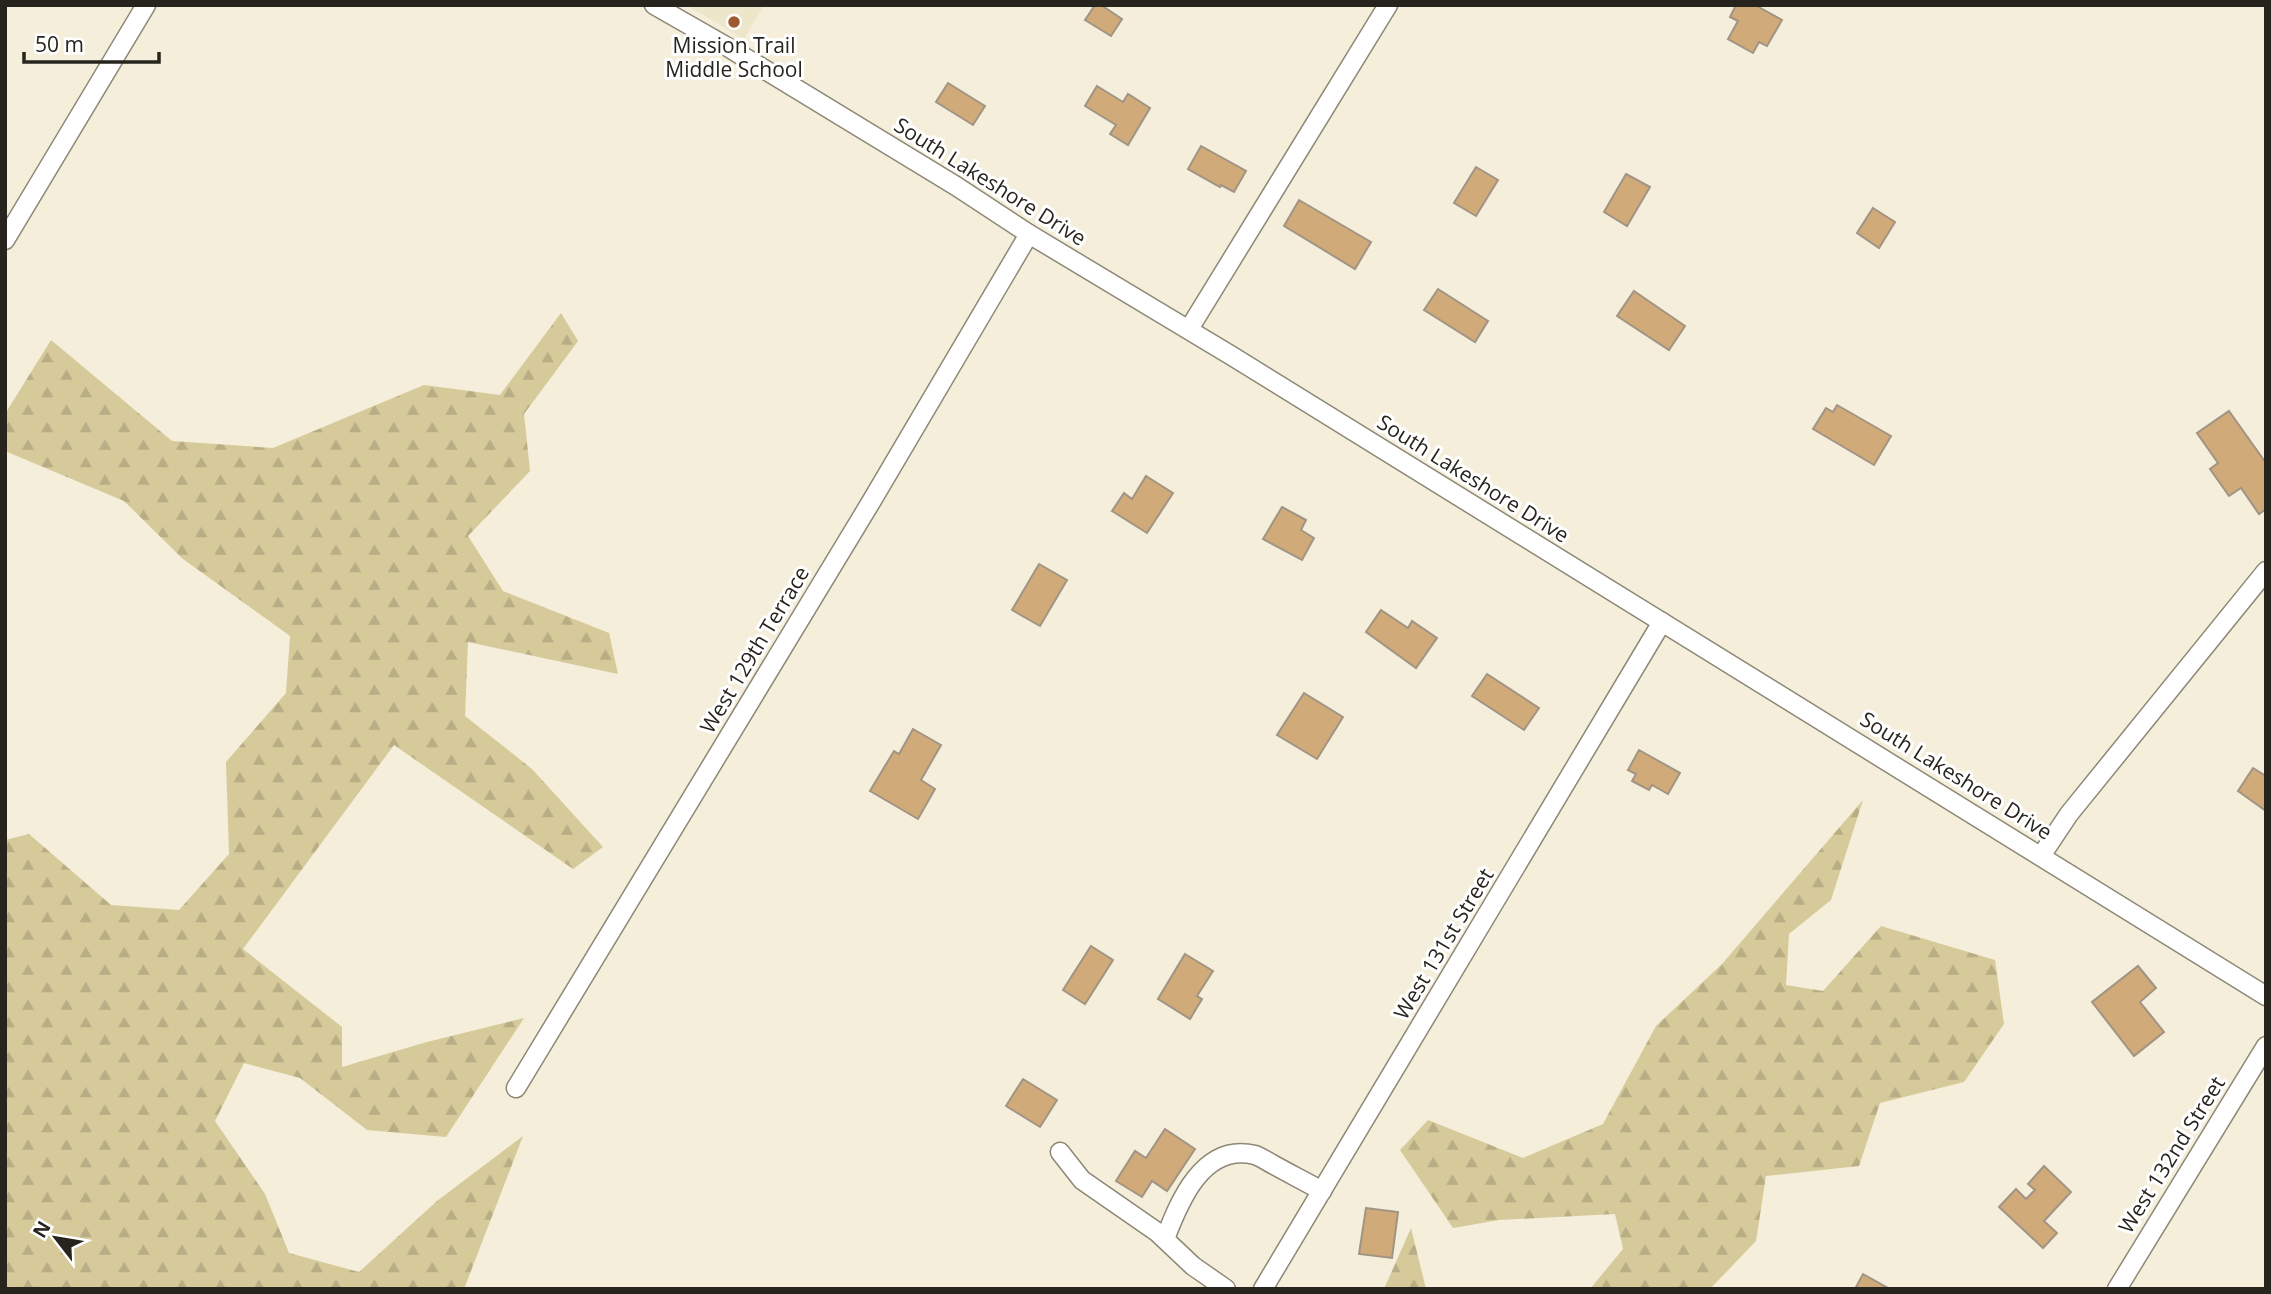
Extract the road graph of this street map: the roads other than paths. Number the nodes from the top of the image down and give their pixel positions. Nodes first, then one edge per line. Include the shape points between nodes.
1 (146, 5) edge
2 (654, 5) edge
3 (1388, 5) edge
4 (1029, 234) junction
5 (5, 240) edge
6 (1189, 329) junction
7 (2266, 571) edge
8 (1662, 622) junction
9 (2041, 856) junction
10 (2266, 996) edge
11 (2266, 1046) edge
12 (516, 1088) dead end
13 (1060, 1152) dead end
14 (1322, 1191) junction
15 (1165, 1239) junction
16 (1226, 1289) edge
17 (1263, 1289) edge
18 (2117, 1289) edge

1 - 5 street
2 - 4 street, South Lakeshore Drive
3 - 6 street
4 - 6 street, South Lakeshore Drive
4 - 12 street, West 129th Terrace
6 - 8 street, South Lakeshore Drive
7 - 9 street via 2069,814
8 - 9 street, South Lakeshore Drive
8 - 14 street, West 131st Street
9 - 10 street, South Lakeshore Drive
11 - 18 street, West 132nd Street
13 - 15 street via 1082,1180
14 - 15 street via 1255,1155 1229,1154 1208,1164 1190,1184
14 - 17 street, West 131st Street
15 - 16 street

